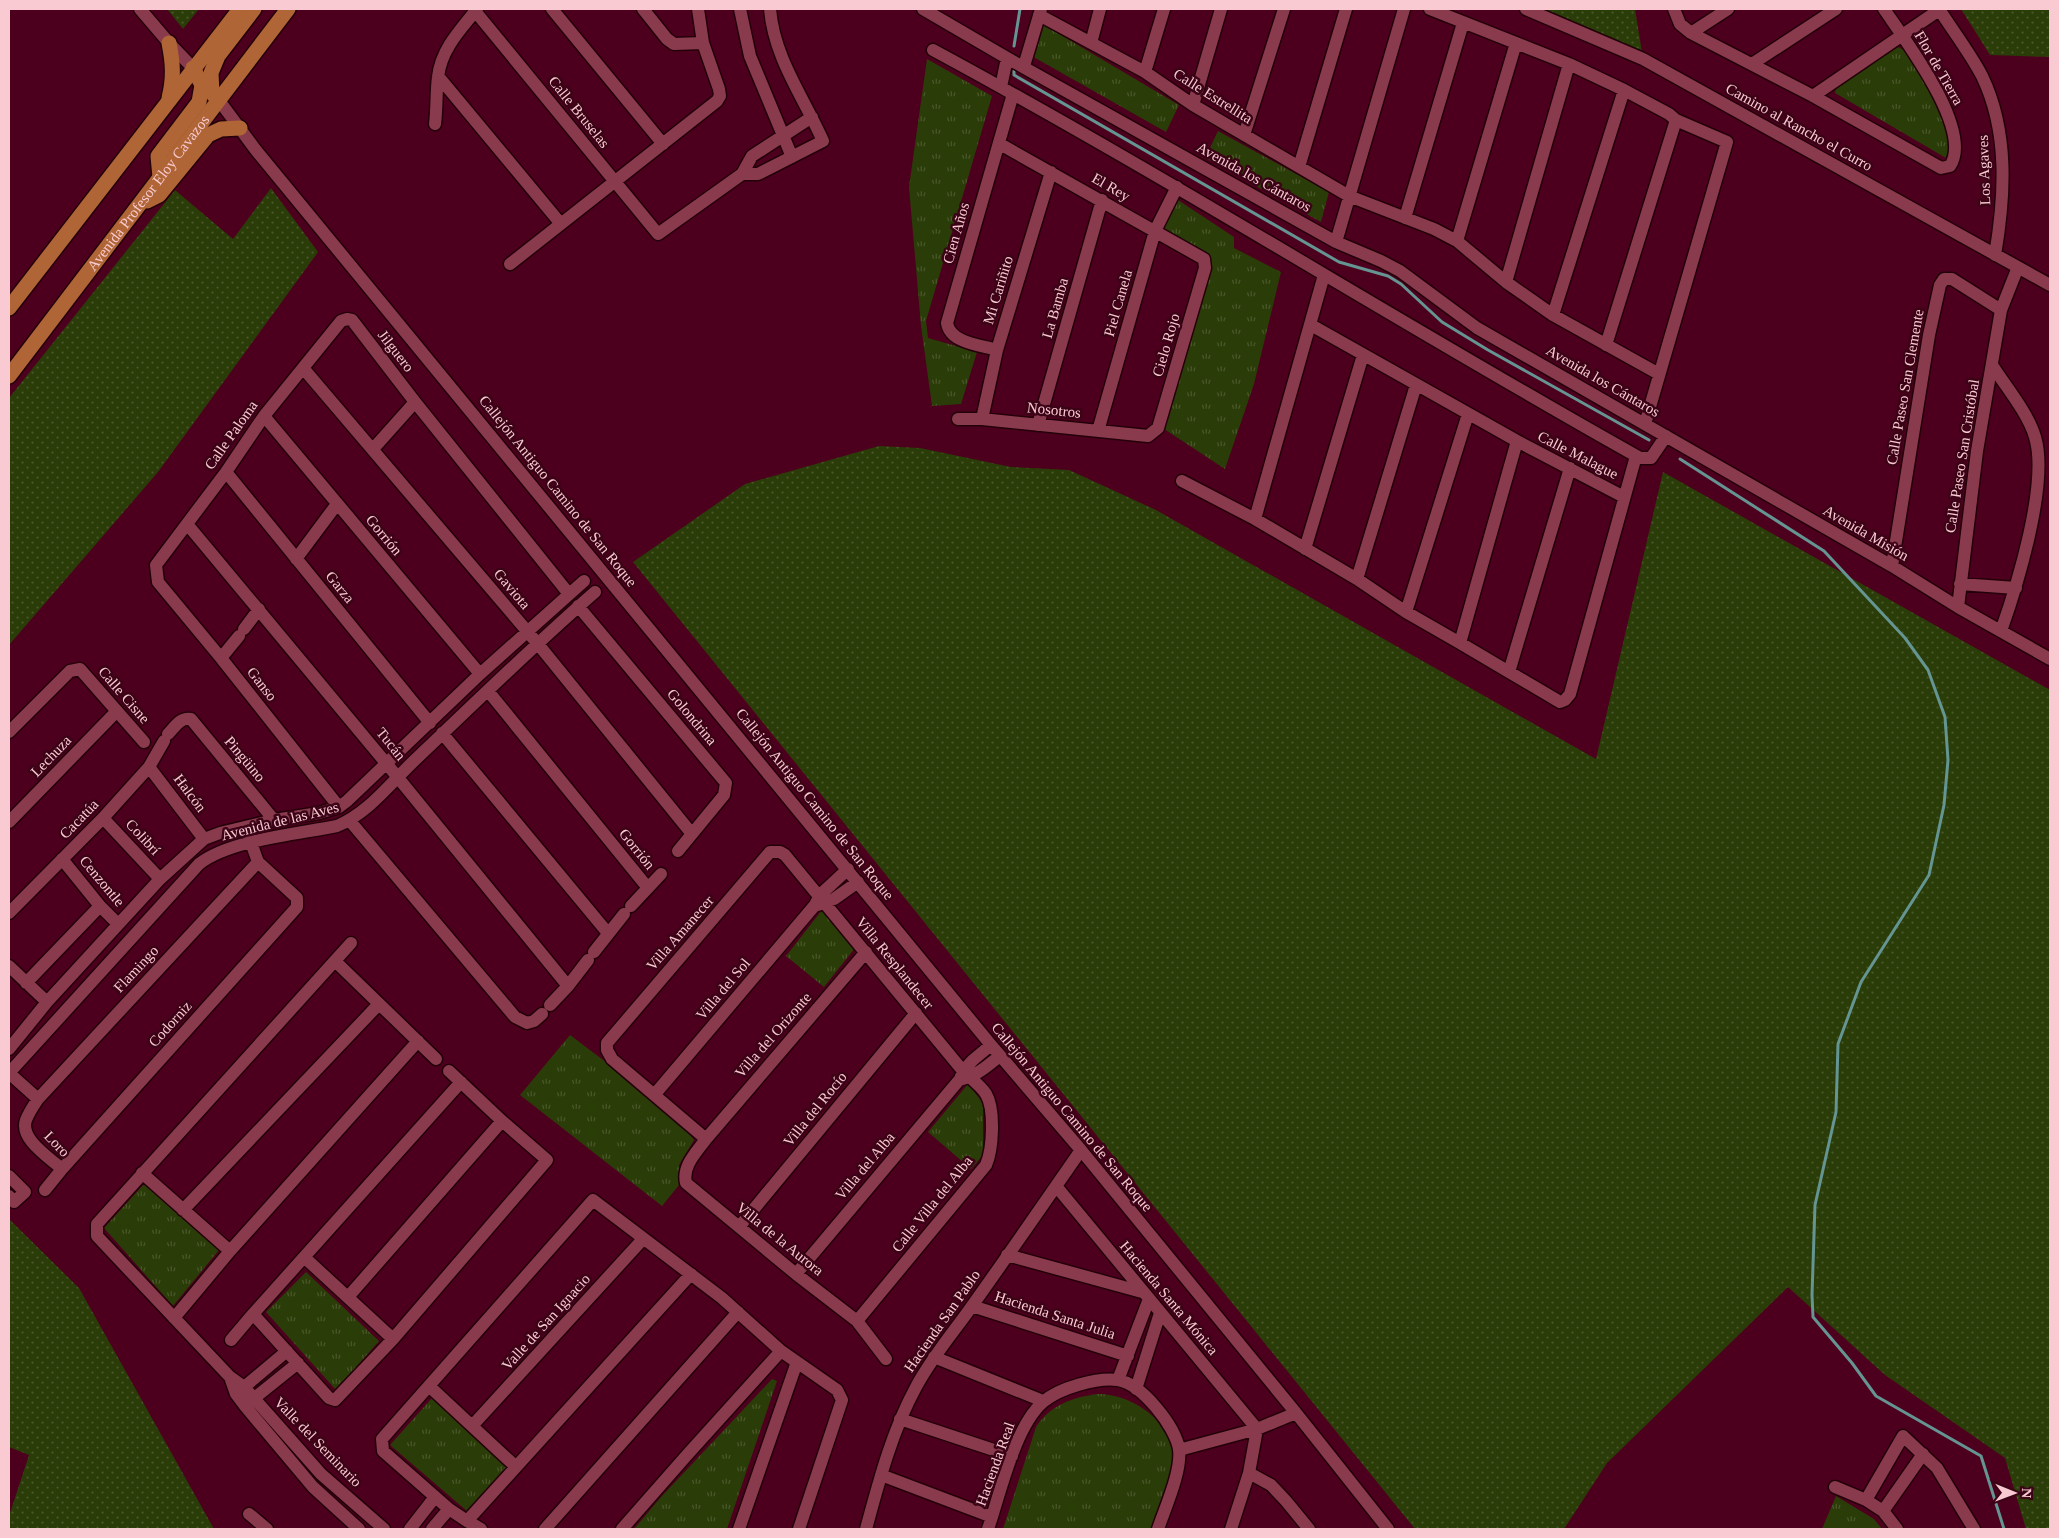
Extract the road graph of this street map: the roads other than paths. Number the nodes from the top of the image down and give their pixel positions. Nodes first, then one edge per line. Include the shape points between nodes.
1 (140, 9) edge
2 (240, 9) edge
3 (254, 9) edge
4 (288, 9) edge
5 (552, 9) edge
6 (643, 9) edge
7 (698, 9) edge
8 (740, 9) edge
9 (770, 9) edge
10 (923, 9) edge
11 (1100, 9) edge
12 (1164, 9) edge
13 (1221, 9) edge
14 (1284, 9) edge
15 (1346, 9) edge
16 (1404, 9) edge
17 (1430, 9) edge
18 (1526, 9) edge
19 (1674, 9) edge
20 (1728, 9) edge
21 (1836, 9) edge
22 (1884, 9) edge
23 (1939, 9) edge
24 (476, 10) edge
25 (1040, 12) edge
26 (1463, 23) junction
27 (1692, 33) junction
28 (1901, 35) junction
29 (169, 43) junction
30 (703, 43) junction
31 (1092, 43) junction
32 (1516, 43) junction
33 (226, 45) junction
34 (933, 50) dead end
35 (248, 57) junction
36 (1007, 58) junction
37 (1568, 64) junction
38 (1752, 64) junction
39 (1024, 66) junction
40 (193, 68) junction
41 (1144, 72) junction
42 (211, 73) junction
43 (438, 76) junction
44 (1001, 87) junction
45 (1624, 90) junction
46 (1014, 94) junction
47 (1813, 96) junction
48 (218, 99) junction
49 (168, 103) junction
50 (1193, 105) junction
51 (812, 117) junction
52 (1676, 120) junction
53 (434, 124) dead end
54 (240, 128) junction
55 (1244, 135) junction
56 (783, 136) junction
57 (663, 144) junction
58 (1000, 144) junction
59 (792, 157) junction
60 (1299, 167) junction
61 (1051, 172) junction
62 (742, 174) junction
63 (160, 177) junction
64 (615, 182) junction
65 (1177, 187) junction
66 (1349, 196) junction
67 (1102, 200) junction
68 (138, 205) junction
69 (1405, 218) junction
70 (561, 224) junction
71 (1155, 231) junction
72 (1457, 241) junction
73 (1336, 242) junction
74 (1995, 256) junction
75 (1204, 259) joint
76 (510, 264) dead end
77 (2018, 267) junction
78 (1324, 275) junction
79 (1506, 282) junction
80 (2050, 286) edge
81 (9, 308) edge
82 (2001, 310) junction
83 (1553, 315) junction
84 (352, 320) joint
85 (1310, 325) junction
86 (1606, 345) junction
87 (997, 350) junction
88 (1363, 355) junction
89 (1992, 365) junction
90 (303, 368) junction
91 (1660, 374) junction
92 (9, 376) edge
93 (1416, 385) junction
94 (415, 402) junction
95 (1468, 414) junction
96 (264, 416) junction
97 (958, 419) dead end
98 (982, 419) junction
99 (1645, 424) junction
100 (1038, 425) junction
101 (1098, 431) junction
102 (1148, 436) joint
103 (1666, 436) junction
104 (1517, 441) junction
105 (373, 449) junction
106 (1636, 456) junction
107 (1570, 468) junction
108 (226, 472) junction
109 (1182, 481) dead end
110 (1624, 497) junction
111 (337, 504) junction
112 (1254, 519) junction
113 (187, 524) junction
114 (1305, 549) junction
115 (296, 559) junction
116 (1892, 566) junction
117 (1357, 579) junction
118 (584, 581) dead end
119 (158, 582) joint
120 (1960, 584) junction
121 (2016, 588) junction
122 (595, 592) dead end
123 (569, 594) junction
124 (578, 606) junction
125 (259, 608) junction
126 (1958, 608) junction
127 (1406, 612) junction
128 (2001, 631) junction
129 (527, 632) junction
130 (1460, 643) junction
131 (538, 644) junction
132 (222, 658) junction
133 (2050, 659) edge
134 (1509, 672) junction
135 (480, 674) junction
136 (488, 691) junction
137 (116, 712) junction
138 (191, 719) joint
139 (430, 723) junction
140 (9, 732) edge
141 (442, 734) junction
142 (144, 742) dead end
143 (386, 762) junction
144 (150, 767) junction
145 (397, 776) junction
146 (339, 807) junction
147 (103, 818) junction
148 (274, 820) junction
149 (350, 821) junction
150 (9, 822) edge
151 (246, 827) junction
152 (692, 834) junction
153 (204, 839) junction
154 (250, 843) junction
155 (678, 851) dead end
156 (780, 852) joint
157 (62, 859) junction
158 (258, 862) junction
159 (848, 869) junction
160 (661, 874) dead end
161 (160, 878) junction
162 (858, 882) junction
163 (648, 888) junction
164 (820, 901) junction
165 (100, 906) junction
166 (9, 913) edge
167 (118, 924) junction
168 (607, 932) junction
169 (351, 943) dead end
170 (866, 952) junction
171 (335, 961) junction
172 (9, 966) edge
173 (26, 983) junction
174 (568, 986) junction
175 (47, 1002) junction
176 (379, 1004) junction
177 (916, 1013) junction
178 (418, 1042) junction
179 (991, 1045) junction
180 (9, 1049) edge
181 (1000, 1056) junction
182 (436, 1059) dead end
183 (448, 1071) dead end
184 (9, 1073) edge
185 (964, 1076) junction
186 (461, 1082) junction
187 (654, 1094) junction
188 (986, 1094) joint
189 (38, 1098) junction
190 (502, 1121) junction
191 (706, 1139) junction
192 (1081, 1150) junction
193 (62, 1169) junction
194 (142, 1173) junction
195 (9, 1176) edge
196 (1056, 1186) junction
197 (45, 1190) dead end
198 (12, 1199) edge
199 (184, 1210) junction
200 (739, 1226) junction
201 (643, 1239) junction
202 (230, 1251) junction
203 (1007, 1255) junction
204 (304, 1257) junction
205 (691, 1274) junction
206 (796, 1274) junction
207 (1145, 1296) junction
208 (348, 1297) junction
209 (972, 1306) junction
210 (738, 1312) junction
211 (1160, 1313) junction
212 (253, 1314) junction
213 (174, 1318) junction
214 (857, 1321) junction
215 (392, 1339) junction
216 (231, 1340) dead end
217 (287, 1351) junction
218 (781, 1351) junction
219 (1128, 1356) junction
220 (934, 1357) junction
221 (886, 1359) dead end
222 (797, 1362) junction
223 (298, 1363) junction
224 (1118, 1380) junction
225 (429, 1386) junction
226 (1136, 1388) junction
227 (240, 1391) junction
228 (1043, 1401) junction
229 (249, 1403) junction
230 (1296, 1413) junction
231 (900, 1419) junction
232 (472, 1426) junction
233 (1257, 1429) junction
234 (1179, 1450) junction
235 (1923, 1454) junction
236 (1012, 1456) junction
237 (515, 1466) junction
238 (1249, 1473) junction
239 (881, 1475) junction
240 (1835, 1487) dead end
241 (435, 1497) junction
242 (1866, 1500) junction
243 (449, 1509) junction
244 (1884, 1511) junction
245 (249, 1514) dead end
246 (467, 1521) junction
247 (990, 1523) edge
248 (1297, 1523) edge
249 (267, 1529) edge
250 (359, 1529) edge
251 (384, 1529) edge
252 (410, 1529) edge
253 (432, 1529) edge
254 (481, 1529) edge
255 (545, 1529) edge
256 (622, 1529) edge
257 (739, 1529) edge
258 (799, 1529) edge
259 (866, 1529) edge
260 (1158, 1529) edge
261 (1231, 1529) edge
262 (1309, 1529) edge
263 (1388, 1529) edge
264 (1897, 1529) edge
265 (1974, 1529) edge

1 - 29 street
2 - 40 main road
3 - 33 main road
4 - 35 main road, Avenida Profesor Eloy Cavazos
5 - 57 street
6 - 30 street via 674,44
7 - 30 street
8 - 56 street via 750,56
9 - 51 street via 778,48
10 - 36 street, Avenida los Cántaros
11 - 31 street
12 - 41 street
13 - 50 street
14 - 55 street
15 - 60 street
16 - 66 street
17 - 26 street
18 - 74 street, Camino al Rancho el Curro via 1643,59
19 - 27 street via 1680,24
20 - 27 street
21 - 38 street
22 - 28 street, Flor de Tierra
23 - 28 street
23 - 74 street, Los Agaves via 1982,76 1996,112 2002,154 2002,216
24 - 43 street via 450,43
24 - 64 street, Calle Bruselas
25 - 31 street, Calle Estrellita
25 - 39 street
26 - 32 street
26 - 69 street
27 - 38 street
28 - 47 street
28 - 47 street, Flor de Tierra via 1946,108 1952,125 1955,155 1950,166 1941,168
29 - 40 street
29 - 49 main road via 173,63
30 - 57 street via 720,96
31 - 41 street, Calle Estrellita
32 - 37 street
32 - 72 street
33 - 35 main road via 226,54 233,61
33 - 42 main road
34 - 44 street
35 - 42 main road via 237,66
35 - 48 main road, Avenida Profesor Eloy Cavazos
36 - 39 street, Avenida los Cántaros
36 - 44 street
37 - 45 street
37 - 79 street
38 - 47 street
39 - 73 street, Avenida los Cántaros
40 - 42 main road
40 - 49 main road
40 - 63 main road via 202,85 199,102 158,156
41 - 50 street, Calle Estrellita
42 - 48 main road via 212,94
43 - 53 street
43 - 70 street
44 - 46 street
45 - 52 street
45 - 83 street
46 - 58 street, Cien Años
46 - 65 street
48 - 54 street, Callejón Antiguo Camino de San Roque
48 - 63 main road, Avenida Profesor Eloy Cavazos
49 - 81 main road
50 - 55 street, Calle Estrellita
51 - 56 street
51 - 59 street via 823,141
52 - 86 street
52 - 91 street via 1727,142
54 - 68 main road via 221,129 208,135 159,195
54 - 159 street, Callejón Antiguo Camino de San Roque
55 - 60 street, Calle Estrellita
56 - 59 street
56 - 62 street via 752,156
57 - 64 street
58 - 61 street, El Rey
58 - 87 street, Cien Años via 947,323 955,338
59 - 62 street via 758,174
60 - 66 street, Calle Estrellita
61 - 67 street, El Rey
61 - 87 street, Mi Cariñito
62 - 64 street, Calle Bruselas via 658,234
63 - 68 main road, Avenida Profesor Eloy Cavazos
64 - 70 street
65 - 71 street, Piel Canela
65 - 78 street
66 - 69 street, Calle Estrellita
66 - 73 street
67 - 71 street, El Rey
67 - 100 street, La Bamba
68 - 92 main road, Avenida Profesor Eloy Cavazos
69 - 72 street, Calle Estrellita
70 - 76 street
71 - 75 street, El Rey
71 - 101 street, Piel Canela
72 - 79 street, Calle Estrellita
73 - 99 street, Avenida los Cántaros via 1400,271 1477,328
74 - 77 street, Camino al Rancho el Curro
75 - 102 street, Cielo Rojo via 1205,268 1158,428
77 - 80 street, Camino al Rancho el Curro
77 - 82 street, Calle Paseo San Cristóbal
78 - 85 street
78 - 106 street
79 - 83 street, Calle Estrellita
82 - 89 street, Calle Paseo San Cristóbal
82 - 116 street, Calle Paseo San Clemente via 1952,279 1944,279 1940,285
83 - 86 street, Calle Estrellita
84 - 90 street, Calle Paloma via 341,321
84 - 94 street, Jilguero
85 - 88 street, Calle Malague
85 - 112 street
86 - 91 street, Calle Estrellita
87 - 98 street, Mi Cariñito
88 - 93 street, Calle Malague
88 - 114 street
89 - 120 street, Calle Paseo San Cristóbal
89 - 121 street via 2030,424 2039,450 2040,466 2033,513
90 - 96 street, Calle Paloma
90 - 105 street, Gaviota
91 - 99 street
93 - 95 street, Calle Malague
93 - 117 street
94 - 105 street
94 - 123 street
95 - 104 street, Calle Malague
95 - 127 street
96 - 108 street, Calle Paloma
96 - 111 street, Gorrión
97 - 98 street, Nosotros
98 - 100 street, Nosotros
99 - 103 street, Avenida los Cántaros
100 - 101 street, Nosotros
101 - 102 street, Nosotros
103 - 106 street, Avenida los Cántaros via 1651,458
103 - 116 street, Avenida Misión
104 - 107 street, Calle Malague
104 - 130 street
105 - 129 street, Gaviota
106 - 110 street
107 - 110 street, Calle Malague
107 - 134 street
108 - 113 street, Calle Paloma
108 - 115 street, Garza
109 - 112 street
110 - 134 street via 1570,694 1560,702
111 - 115 street
111 - 135 street, Gorrión
112 - 114 street
113 - 119 street, Calle Paloma via 156,565
113 - 125 street, Tucán
114 - 117 street
115 - 139 street, Garza
116 - 126 street, Avenida Misión
117 - 127 street
118 - 123 street, Avenida de las Aves
119 - 132 street, Ganso
120 - 121 street
120 - 126 street, Calle Paseo San Cristóbal
121 - 128 street
122 - 124 street, Avenida de las Aves
123 - 129 street, Avenida de las Aves
124 - 131 street, Avenida de las Aves
124 - 152 street, Golondrina via 726,782 724,795
125 - 132 street
125 - 143 street, Tucán
126 - 128 street, Avenida Misión
127 - 130 street
128 - 133 street, Avenida Misión
129 - 131 street, Gaviota
129 - 135 street, Avenida de las Aves
130 - 134 street
131 - 136 street, Avenida de las Aves
131 - 152 street, Gaviota
132 - 146 street, Ganso
135 - 139 street, Avenida de las Aves
136 - 141 street, Avenida de las Aves
136 - 163 street, Gorrión
137 - 140 street, Calle Cisne via 80,669 70,671
137 - 142 street, Calle Cisne
137 - 150 street, Lechuza
138 - 144 street, Cacatúa via 181,721 166,738
138 - 148 street, Pingüino
139 - 143 street, Avenida de las Aves
141 - 145 street, Avenida de las Aves
141 - 168 street
143 - 145 street, Tucán
143 - 146 street, Avenida de las Aves
144 - 147 street, Cacatúa
144 - 153 street, Halcón
145 - 149 street, Avenida de las Aves
145 - 174 street, Tucán
146 - 148 street, Avenida de las Aves
147 - 157 street, Cacatúa
147 - 161 street, Colibrí
148 - 151 street, Avenida de las Aves
149 - 154 street, Avenida de las Aves
149 - 174 street via 515,1017 522,1022 534,1021
151 - 153 street, Avenida de las Aves
151 - 154 street
152 - 155 street, Golondrina
153 - 161 street, Avenida de las Aves
154 - 158 street
154 - 184 street, Avenida de las Aves via 214,854 199,864
156 - 164 street, Villa Resplandecer
156 - 187 street, Villa Amanecer via 770,852 607,1043 612,1059
157 - 165 street, Cenzontle
157 - 166 street, Cacatúa
158 - 189 street, Flamingo
158 - 193 street, Codorniz via 297,898 297,906
159 - 162 street, Callejón Antiguo Camino de San Roque
159 - 164 street, Villa del Sol
160 - 163 street
161 - 167 street, Avenida de las Aves
162 - 164 street, Villa del Sol
162 - 179 street, Callejón Antiguo Camino de San Roque
163 - 168 street
164 - 170 street, Villa Resplandecer
164 - 187 street, Villa del Sol
165 - 167 street, Cenzontle
165 - 173 street
167 - 175 street, Avenida de las Aves
168 - 174 street
169 - 171 street
170 - 177 street, Villa Resplandecer
170 - 191 street, Villa del Orizonte
171 - 176 street
171 - 194 street
172 - 173 street
173 - 175 street
175 - 180 street, Avenida de las Aves
176 - 178 street
176 - 199 street
177 - 185 street, Villa Resplandecer
177 - 200 street, Villa del Rocío
178 - 182 street
178 - 202 street
179 - 181 street, Callejón Antiguo Camino de San Roque
179 - 185 street, Villa del Alba via 972,1060
181 - 185 street, Villa del Alba via 981,1071
181 - 192 street, Callejón Antiguo Camino de San Roque
183 - 186 street
184 - 189 street
185 - 188 street, Villa Resplandecer
185 - 206 street, Villa del Alba
186 - 190 street
186 - 204 street
187 - 191 street
188 - 214 street, Calle Villa del Alba via 991,1114 991,1147 986,1165
189 - 193 street, Loro via 25,1128 32,1141
190 - 208 street
190 - 215 street via 548,1160
191 - 200 street, Villa de la Aurora via 684,1170 686,1183
192 - 196 street, Hacienda San Pablo
192 - 230 street, Callejón Antiguo Camino de San Roque
193 - 197 street, Loro
194 - 199 street
194 - 213 street, Valle del Seminario via 97,1224 97,1236
195 - 198 street via 25,1192
196 - 203 street, Hacienda San Pablo
196 - 207 street, Hacienda Santa Mónica
199 - 202 street
200 - 206 street, Villa de la Aurora
201 - 205 street
201 - 225 street via 593,1200
201 - 232 street, Valle de San Ignacio
202 - 213 street
203 - 207 street
203 - 209 street, Hacienda San Pablo
204 - 208 street
204 - 212 street
205 - 210 street
205 - 237 street
206 - 214 street, Villa de la Aurora
207 - 211 street, Hacienda Santa Mónica
207 - 219 street
208 - 215 street
209 - 219 street, Hacienda Santa Julia
209 - 220 street, Hacienda San Pablo
210 - 218 street
210 - 255 street
211 - 226 street
211 - 233 street, Hacienda Santa Mónica
212 - 216 street
212 - 217 street
213 - 227 street, Valle del Seminario
214 - 221 street, Villa de la Aurora
215 - 223 street via 335,1400 329,1398
217 - 223 street
217 - 227 street
218 - 222 street
218 - 256 street
219 - 224 street
220 - 228 street
220 - 231 street, Hacienda San Pablo
222 - 257 street
222 - 258 street via 837,1390 842,1400
223 - 229 street
224 - 226 street
224 - 228 street, Hacienda Real via 1069,1387
225 - 232 street
225 - 241 street via 381,1442 383,1451
226 - 234 street via 1160,1412
227 - 229 street, Valle del Seminario
228 - 236 street, Hacienda Real via 1024,1428
229 - 250 street, Valle del Seminario via 313,1487
229 - 251 street, Valle del Seminario via 321,1474
230 - 233 street
230 - 263 street, Callejón Antiguo Camino de San Roque
231 - 236 street
231 - 239 street, Hacienda San Pablo
232 - 237 street
233 - 234 street
233 - 238 street
234 - 260 street via 1177,1470
235 - 242 street via 1903,1436
235 - 244 street
235 - 265 street via 1937,1468
236 - 247 street, Hacienda Real
237 - 246 street
238 - 248 street via 1271,1485
238 - 261 street
239 - 247 street
239 - 259 street, Hacienda San Pablo
240 - 242 street
241 - 243 street
241 - 252 street
242 - 244 street
243 - 246 street
243 - 253 street
244 - 264 street
245 - 249 street
246 - 254 street
248 - 262 street

